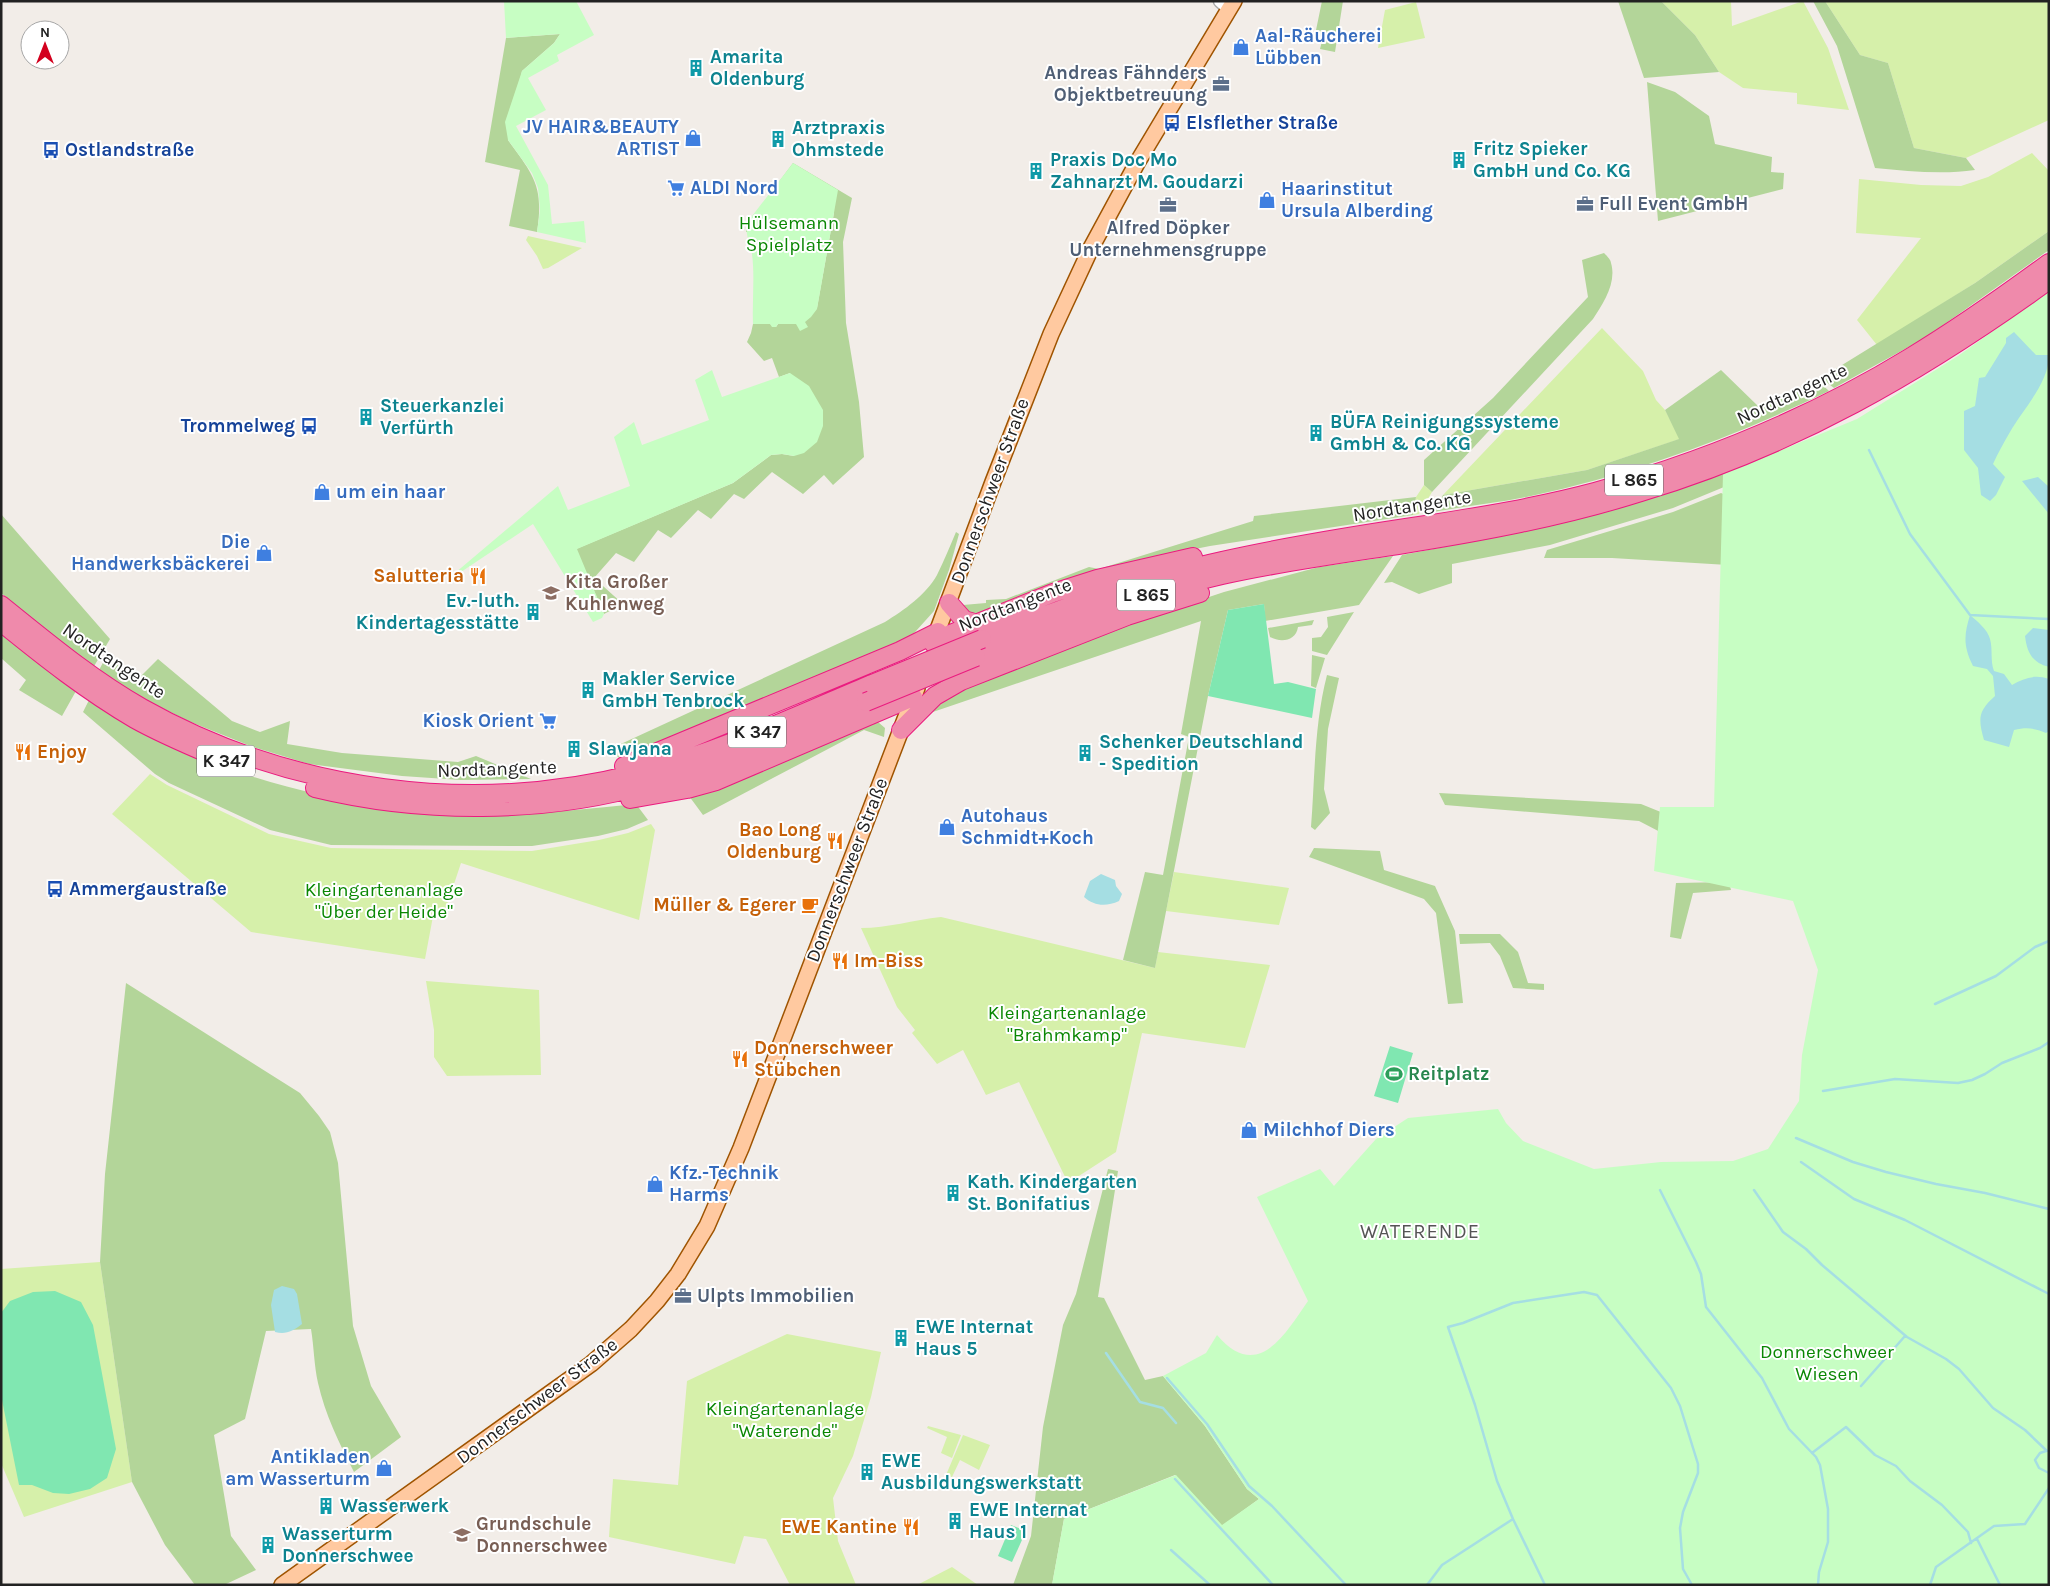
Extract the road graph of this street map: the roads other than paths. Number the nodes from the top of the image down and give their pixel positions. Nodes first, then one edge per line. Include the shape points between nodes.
1 (1227, 4) edge
2 (2049, 264) edge
3 (2049, 280) edge
4 (1840, 404) junction
5 (1343, 546) junction
6 (949, 603) junction
7 (1, 605) edge
8 (1, 622) edge
9 (980, 632) junction
10 (935, 637) junction
11 (900, 651) junction
12 (976, 657) joint
13 (925, 667) junction
14 (79, 675) junction
15 (949, 687) junction
16 (913, 697) junction
17 (867, 710) junction
18 (899, 734) junction
19 (644, 779) junction
20 (613, 786) junction
21 (559, 795) junction
22 (282, 1585) edge

1 - 6 main road, Donnerschweer Straße via 1137,163 1070,293 1020,409
2 - 4 highway, Nordtangente / L 865
3 - 4 highway, Nordtangente / L 865 via 1918,369
4 - 5 highway, Nordtangente / L 865 via 1667,470 1555,502 1406,528
4 - 5 highway, Nordtangente / L 865 via 1784,439 1642,492 1555,516 1418,542
5 - 9 highway, Nordtangente / L 865 via 1230,559
5 - 12 highway, Nordtangente / L 865 via 1135,598
5 - 15 highway via 1307,566 1201,592 1136,613
6 - 9 highway
6 - 10 main road, Donnerschweer Straße
7 - 14 highway, Nordtangente / K 347
8 - 14 highway, Nordtangente / K 347
9 - 10 highway
9 - 19 highway, Nordtangente / K 347, bridge via 872,684 684,759
10 - 11 highway, K 347
10 - 13 main road, Donnerschweer Straße
11 - 13 highway via 917,658
11 - 19 highway, K 347
12 - 17 highway, Nordtangente / K 347, bridge
13 - 15 highway via 937,682
13 - 16 main road, Donnerschweer Straße
14 - 21 highway, Nordtangente / K 347 via 103,691 226,748 298,772 402,790
15 - 18 highway via 925,705
16 - 17 highway, K 347
16 - 18 main road, Donnerschweer Straße
17 - 18 highway
17 - 19 highway, Nordtangente / K 347 via 689,772
18 - 22 main road, Donnerschweer Straße via 741,1148 708,1226 678,1274 634,1326 591,1364
19 - 20 highway, Nordtangente / K 347
19 - 20 highway, K 347
20 - 21 highway, Nordtangente / K 347
20 - 21 highway, K 347 via 583,805

